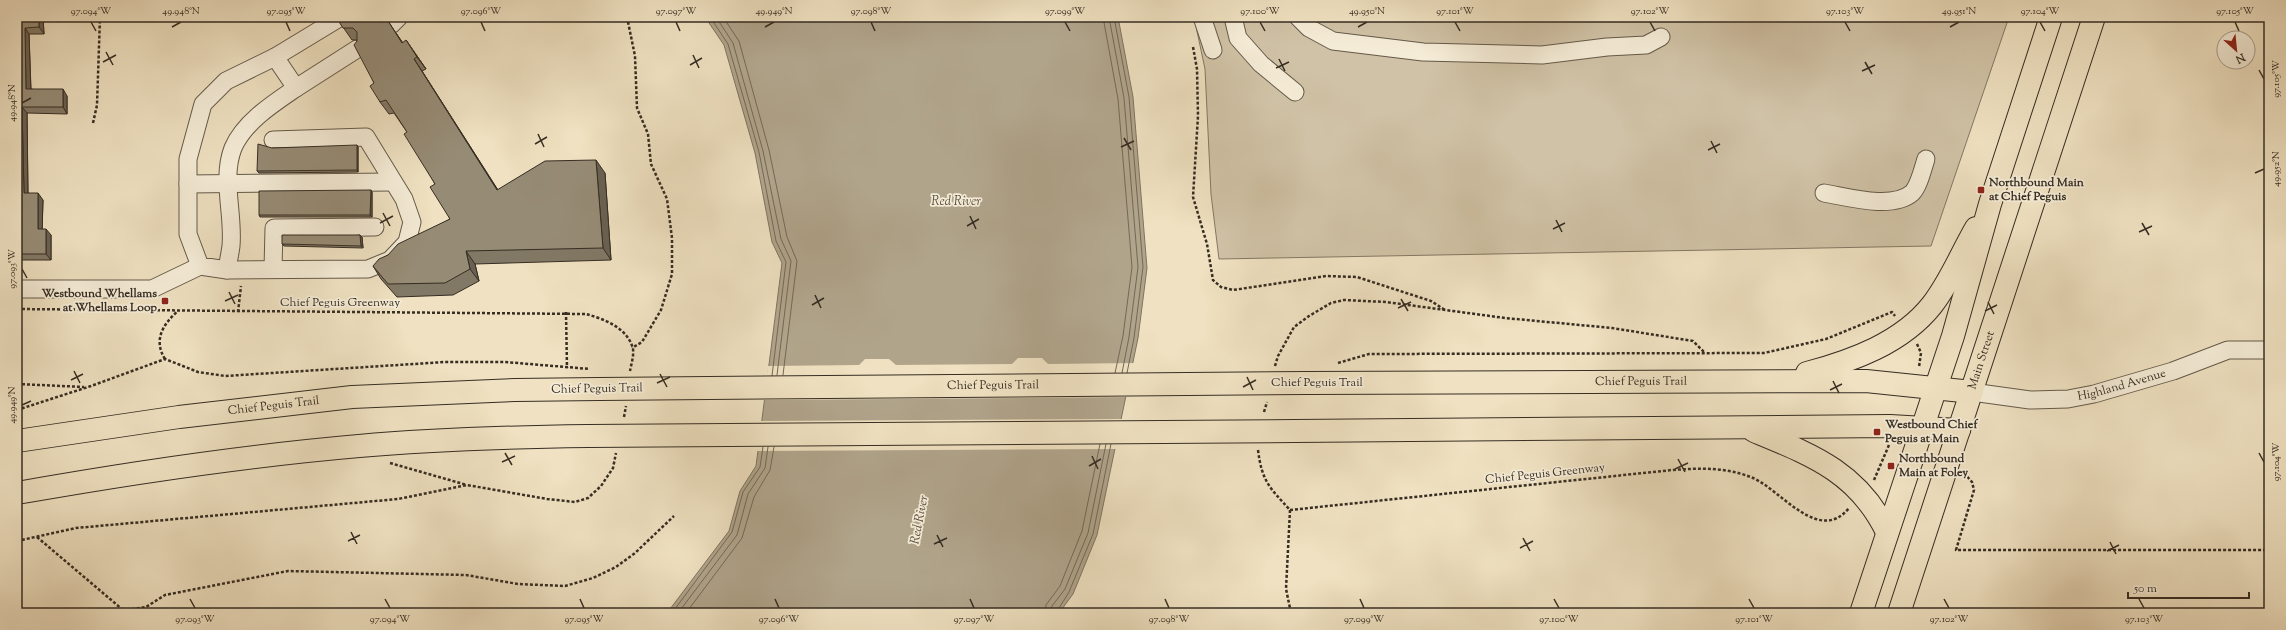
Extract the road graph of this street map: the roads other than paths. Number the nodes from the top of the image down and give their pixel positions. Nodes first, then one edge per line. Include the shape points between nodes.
1 (341, 17) edge
2 (1202, 17) edge
3 (1233, 17) edge
4 (1298, 17) edge
5 (2051, 17) edge
6 (2094, 17) edge
7 (1661, 37) dead end
8 (357, 49) edge
9 (1213, 50) dead end
10 (275, 57) junction
11 (296, 88) junction
12 (1295, 92) dead end
13 (273, 140) dead end
14 (1926, 159) dead end
15 (393, 182) junction
16 (229, 183) junction
17 (188, 184) junction
18 (1824, 193) dead end
19 (1990, 204) junction
20 (375, 227) dead end
21 (200, 266) junction
22 (273, 269) junction
23 (227, 270) junction
24 (17, 289) edge
25 (2269, 350) edge
26 (1766, 380) junction
27 (1935, 388) junction
28 (1972, 392) junction
29 (1746, 427) junction
30 (1922, 428) junction
31 (1959, 430) junction
32 (17, 441) edge
33 (17, 493) edge
34 (1887, 532) junction
35 (1861, 613) edge
36 (1899, 613) edge

1 - 10 street
2 - 9 street
3 - 12 street via 1238,38 1261,64
4 - 7 street via 1309,28 1333,41 1423,52 1542,55 1646,45
5 - 19 main road
6 - 28 main road, Main Street
8 - 11 street
10 - 11 street
10 - 17 street via 226,81 204,104 188,159
11 - 16 street via 275,102 248,126 233,148 228,171
13 - 15 street via 366,137
14 - 18 street via 1913,192 1900,200 1876,201
15 - 16 street
15 - 22 street via 404,199 412,222 407,242 390,260 368,269
16 - 17 street
16 - 23 street via 231,245
17 - 21 street via 188,234
19 - 26 main road via 1962,251 1947,283 1928,309 1906,330 1879,347 1838,365
19 - 27 main road via 1969,285
20 - 22 street via 274,228
21 - 23 street
21 - 24 street via 152,289
22 - 23 street
25 - 28 street, Highland Avenue via 2228,350 2173,371 2068,399 2030,400
26 - 27 main road, Chief Peguis Trail via 1866,381
26 - 32 main road, Chief Peguis Trail, bridge via 1306,383 597,379 515,390 352,398 179,417
27 - 28 main road, Chief Peguis Trail
27 - 30 main road
28 - 31 main road, Main Street
29 - 30 main road
29 - 33 main road, bridge via 515,437 360,446 185,466
29 - 34 main road via 1804,452 1841,475 1871,502
30 - 31 main road
30 - 34 main road
31 - 36 main road, Main Street
34 - 35 main road

